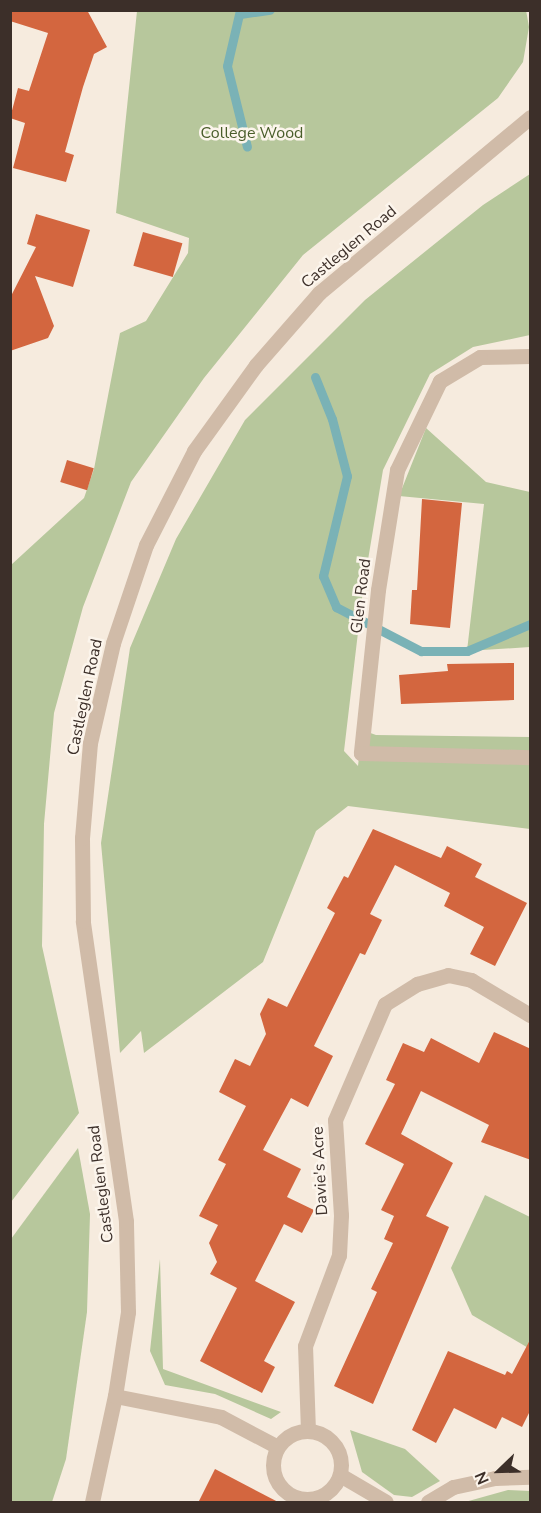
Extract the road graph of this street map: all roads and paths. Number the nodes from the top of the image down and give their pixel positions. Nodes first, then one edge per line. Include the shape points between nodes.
1 (529, 120) edge
2 (531, 356) edge
3 (531, 757) edge
4 (531, 1015) edge
5 (115, 1396) junction
6 (308, 1431) junction
7 (278, 1447) junction
8 (340, 1475) junction
9 (531, 1477) edge
10 (306, 1501) edge
11 (92, 1503) edge
12 (386, 1503) edge
13 (428, 1503) edge

1 - 5 street, Castleglen Road via 319,293 256,365 194,450 146,545 113,643 90,743 82,838 83,921 126,1221 128,1312
2 - 3 street, Glen Road via 480,357 440,381 397,470 378,590 361,753
4 - 6 street, Davie's Acre via 471,981 448,975 417,984 385,1004 335,1120 341,1215 339,1255 305,1346
5 - 7 street via 221,1417
5 - 11 street, Castleglen Road
6 - 7 street via 291,1436
6 - 8 street via 330,1441 337,1450
7 - 10 street via 273,1458 276,1480 291,1496
8 - 10 street via 322,1496
8 - 12 street
9 - 13 street via 495,1478 453,1487

